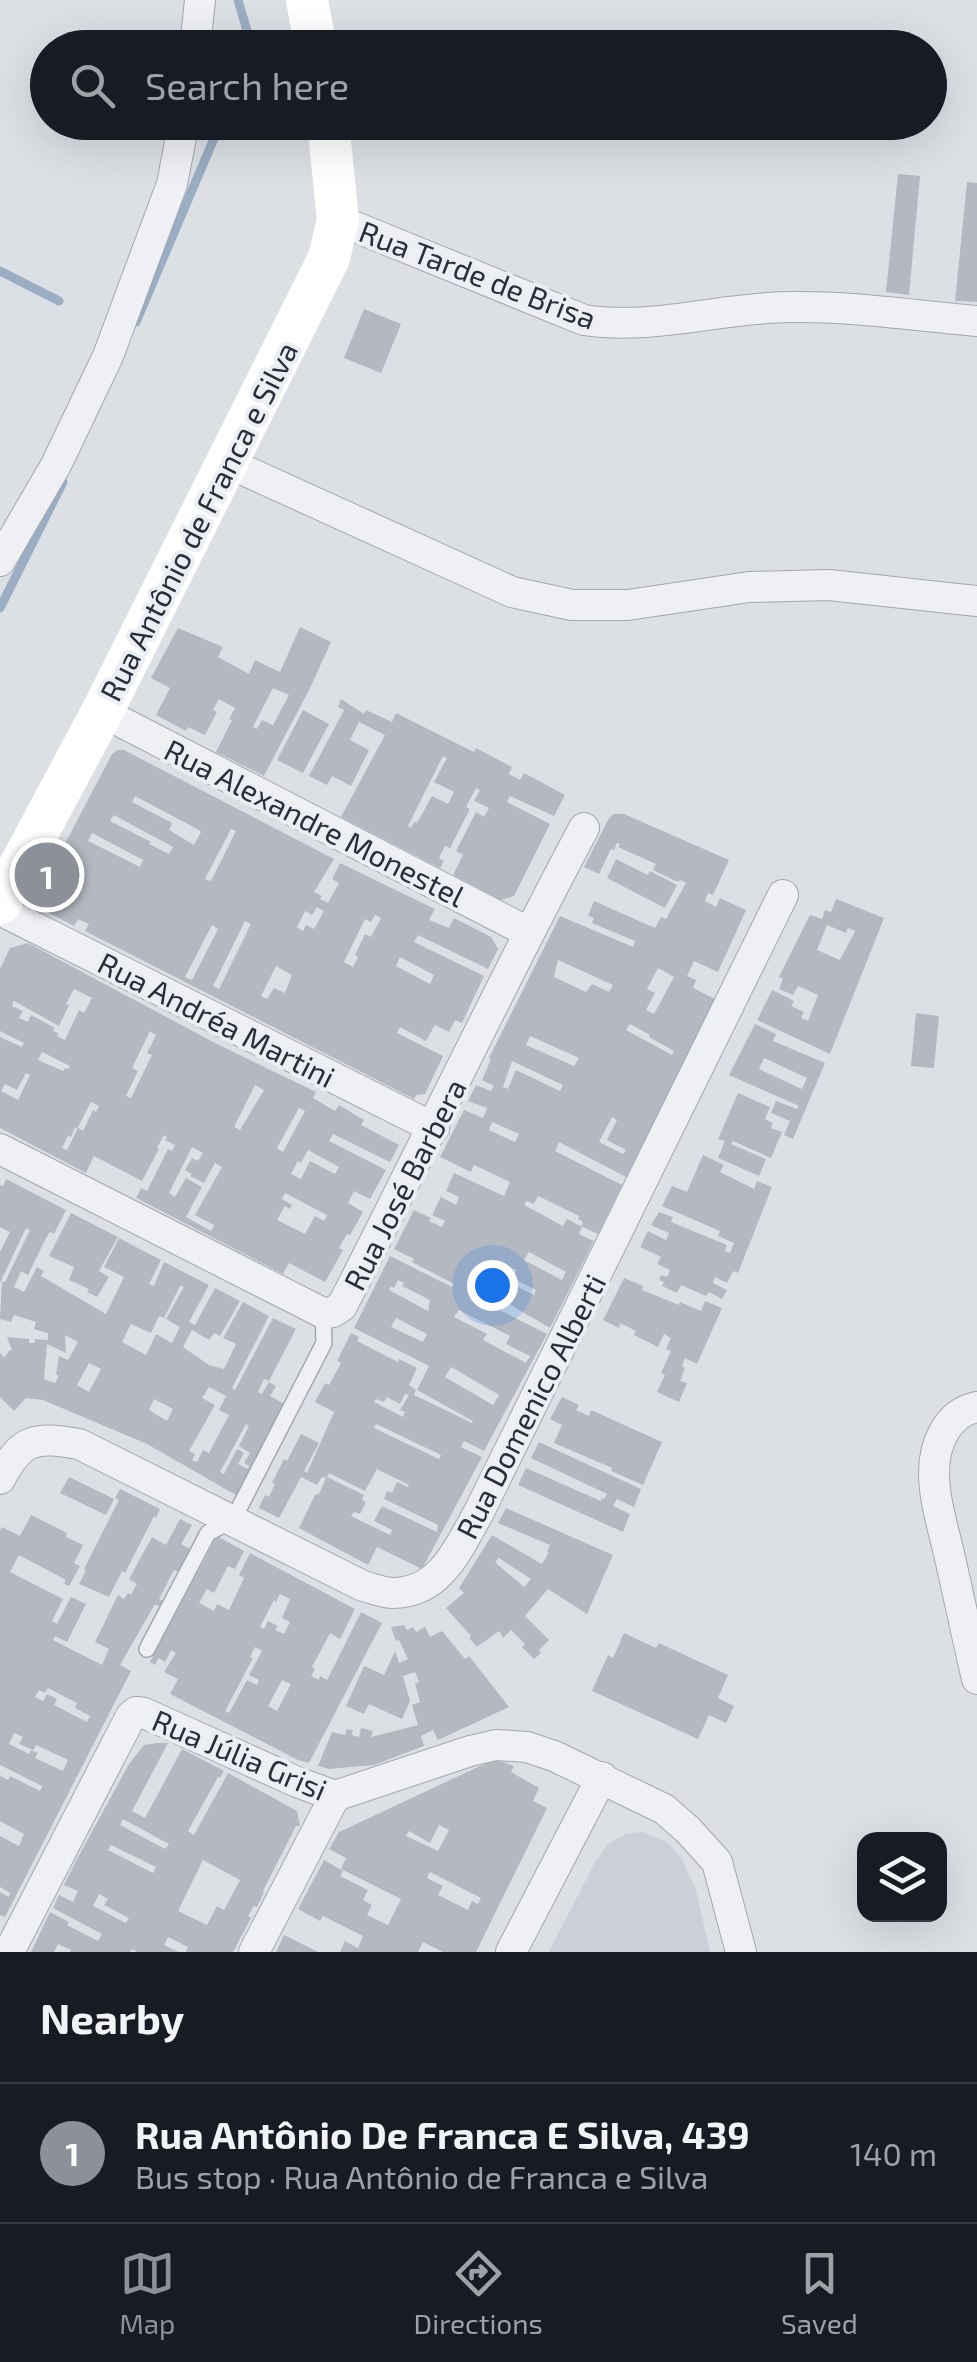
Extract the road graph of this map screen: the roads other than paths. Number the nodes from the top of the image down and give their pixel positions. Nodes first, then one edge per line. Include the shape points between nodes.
1 (200, 0) edge
2 (307, 0) edge
3 (198, 30) edge
4 (313, 30) edge
5 (181, 140) edge
6 (330, 140) edge
7 (338, 220) junction
8 (977, 322) edge
9 (226, 462) junction
10 (0, 560) edge
11 (977, 601) edge
12 (102, 712) junction
13 (584, 828) dead end
14 (783, 895) dead end
15 (0, 907) edge
16 (528, 932) junction
17 (434, 1128) junction
18 (0, 1149) edge
19 (323, 1313) junction
20 (977, 1407) edge
21 (0, 1479) edge
22 (233, 1520) junction
23 (147, 1649) dead end
24 (977, 1679) edge
25 (602, 1778) junction
26 (335, 1796) junction
27 (9, 1952) edge
28 (254, 1952) edge
29 (511, 1952) edge
30 (741, 1952) edge

1 - 3 street
2 - 4 main road
5 - 10 street via 172,184 108,356 56,465
6 - 7 main road, Rua Antônio de Franca e Silva
7 - 8 street, Rua Tarde de Brisa via 607,324 788,307
7 - 9 main road, Rua Antônio de Franca e Silva via 330,258
9 - 11 street via 512,592 572,605 829,586
9 - 12 main road, Rua Antônio de Franca e Silva
12 - 15 main road, Rua Antônio de Franca e Silva
12 - 16 street, Rua Alexandre Monestel
13 - 16 street, Rua José Barbera
14 - 22 street, Rua Domenico Alberti via 450,1564 421,1590 391,1593 363,1586
15 - 17 street, Rua Andréa Martini
16 - 17 street, Rua José Barbera
17 - 19 street, Rua José Barbera via 342,1306
18 - 19 street, Rua José Barbera
19 - 22 lane via 324,1343
20 - 24 street via 946,1425 934,1472
21 - 22 street, Rua Domenico Alberti via 28,1443 80,1444
22 - 23 lane via 208,1533
25 - 26 street, Rua Júlia Grisi via 527,1747 496,1746
25 - 29 street
25 - 30 street, Rua Júlia Grisi via 664,1808 717,1862
26 - 27 street, Rua Júlia Grisi via 136,1712
26 - 28 street

